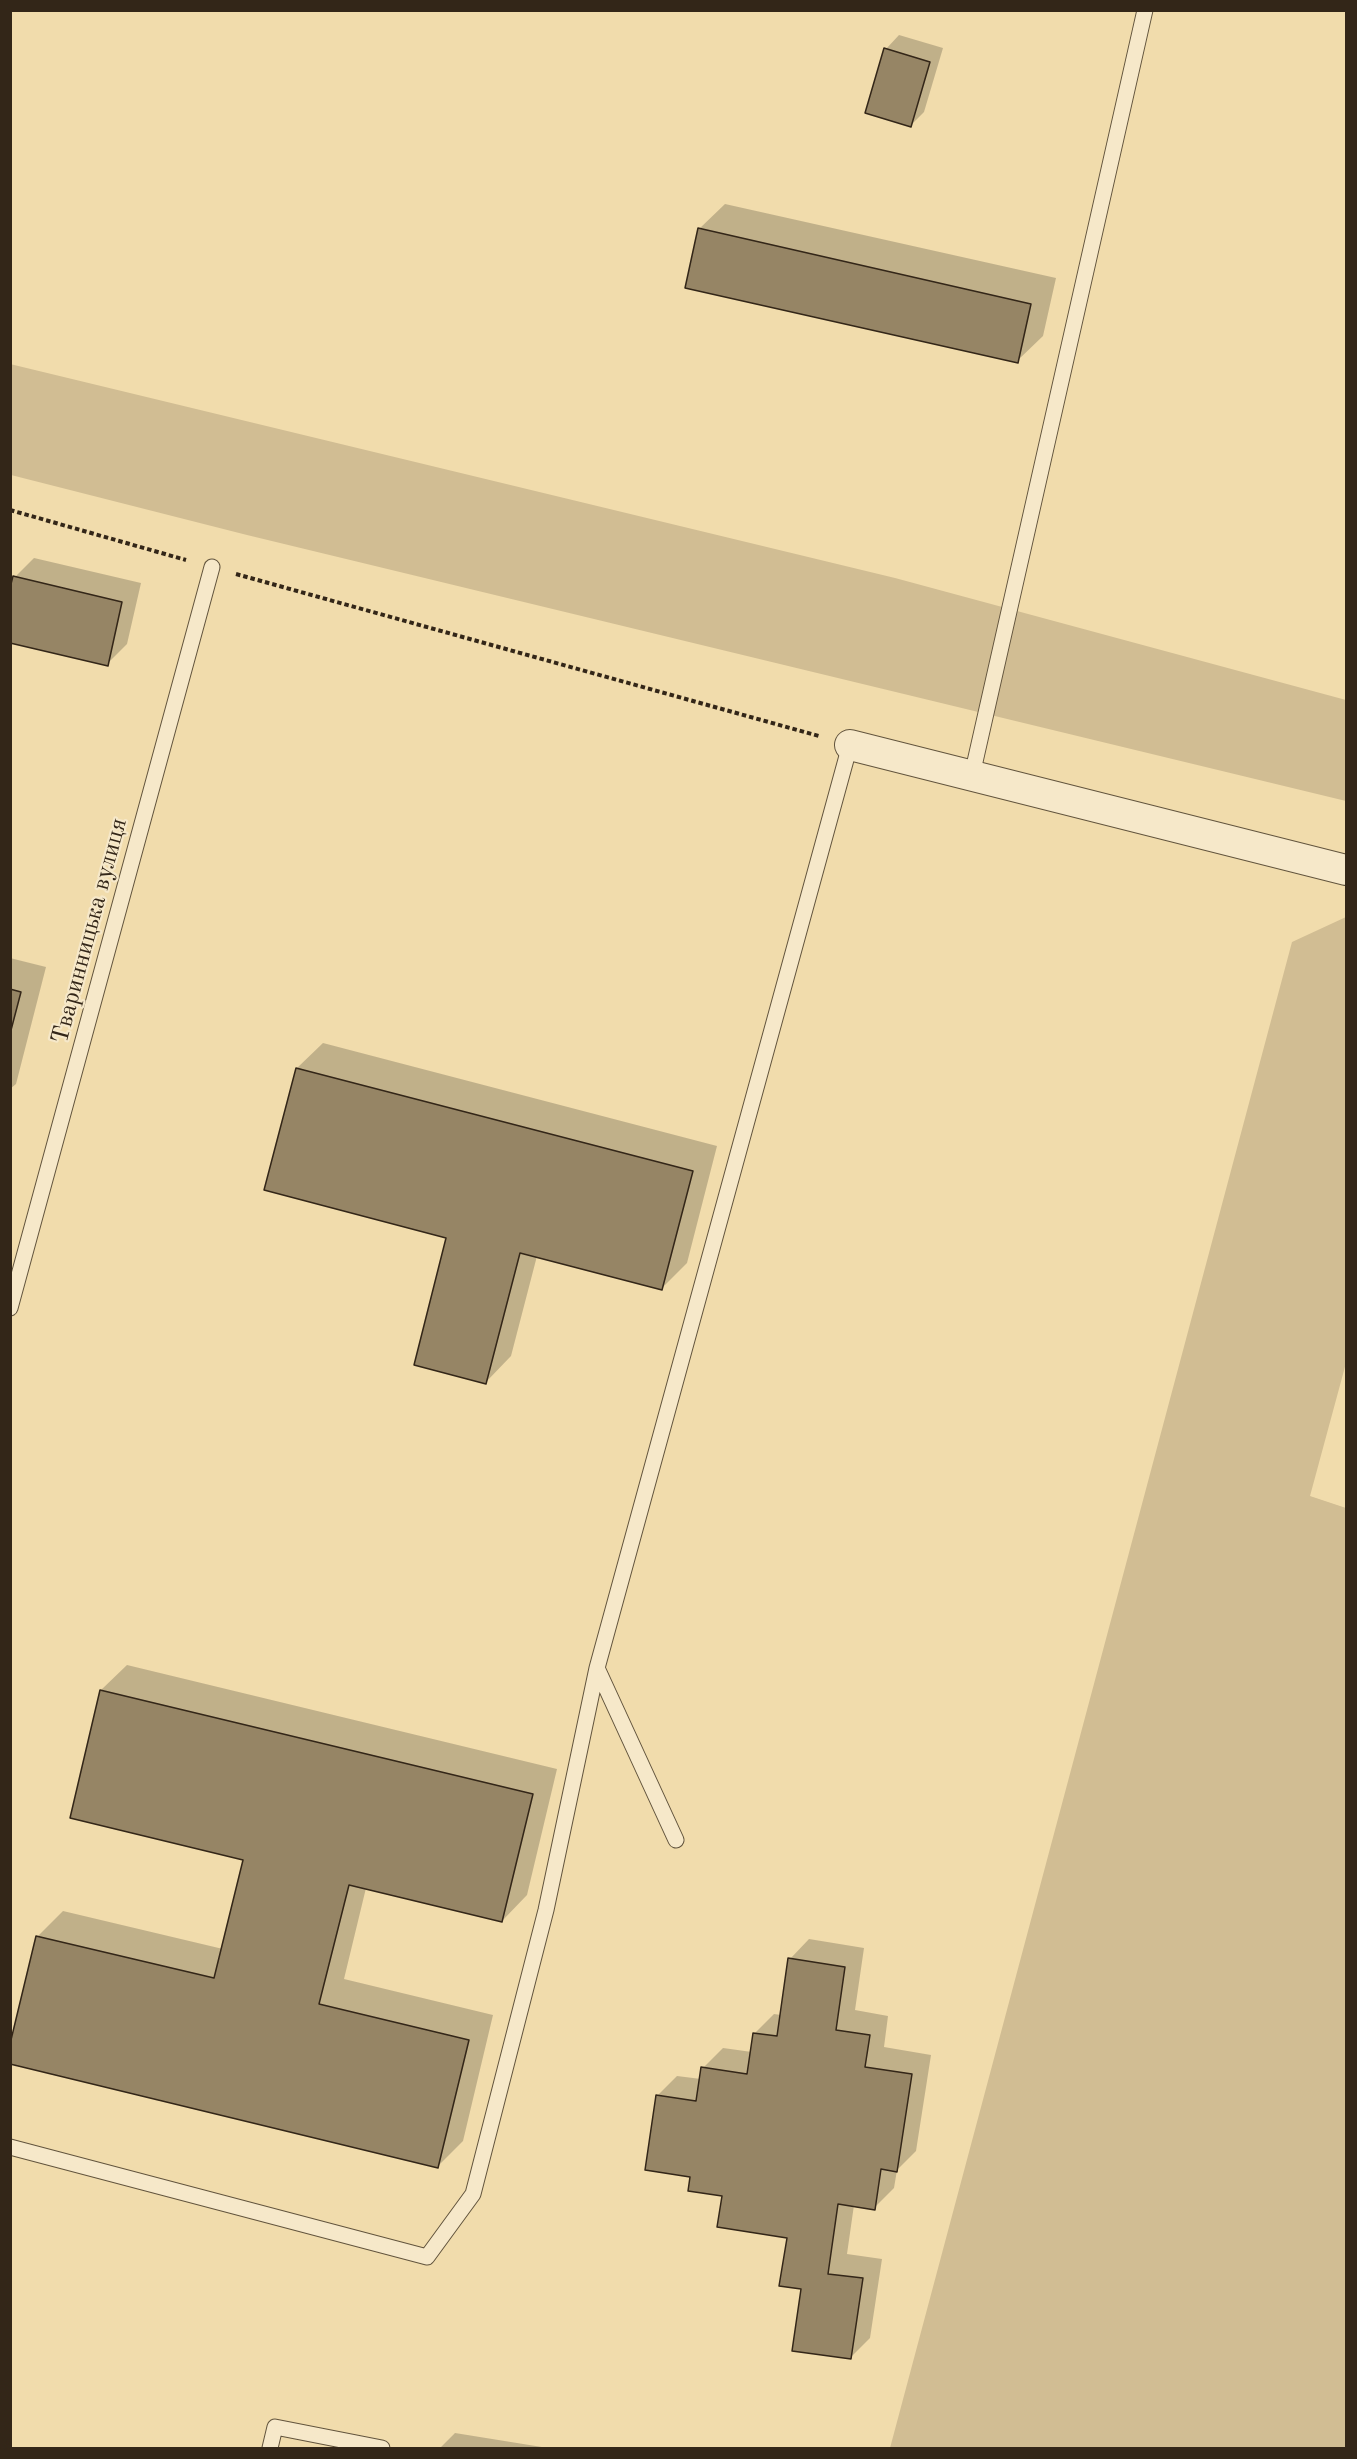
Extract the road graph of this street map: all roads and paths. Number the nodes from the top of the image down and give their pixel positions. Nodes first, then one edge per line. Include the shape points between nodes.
1 (1145, 10) edge
2 (10, 510) edge
3 (212, 567) junction
4 (850, 745) junction
5 (972, 775) junction
6 (1347, 870) edge
7 (10, 1308) edge
8 (597, 1668) junction
9 (676, 1840) dead end
10 (10, 2147) edge
11 (270, 2448) edge
12 (382, 2448) edge

1 - 5 lane
2 - 3 path
3 - 4 path
3 - 7 lane, Тваринницька вулиця
4 - 5 street
4 - 8 lane
5 - 6 street
8 - 9 lane
8 - 10 lane via 546,1910 472,2194 426,2257
11 - 12 lane via 275,2427

